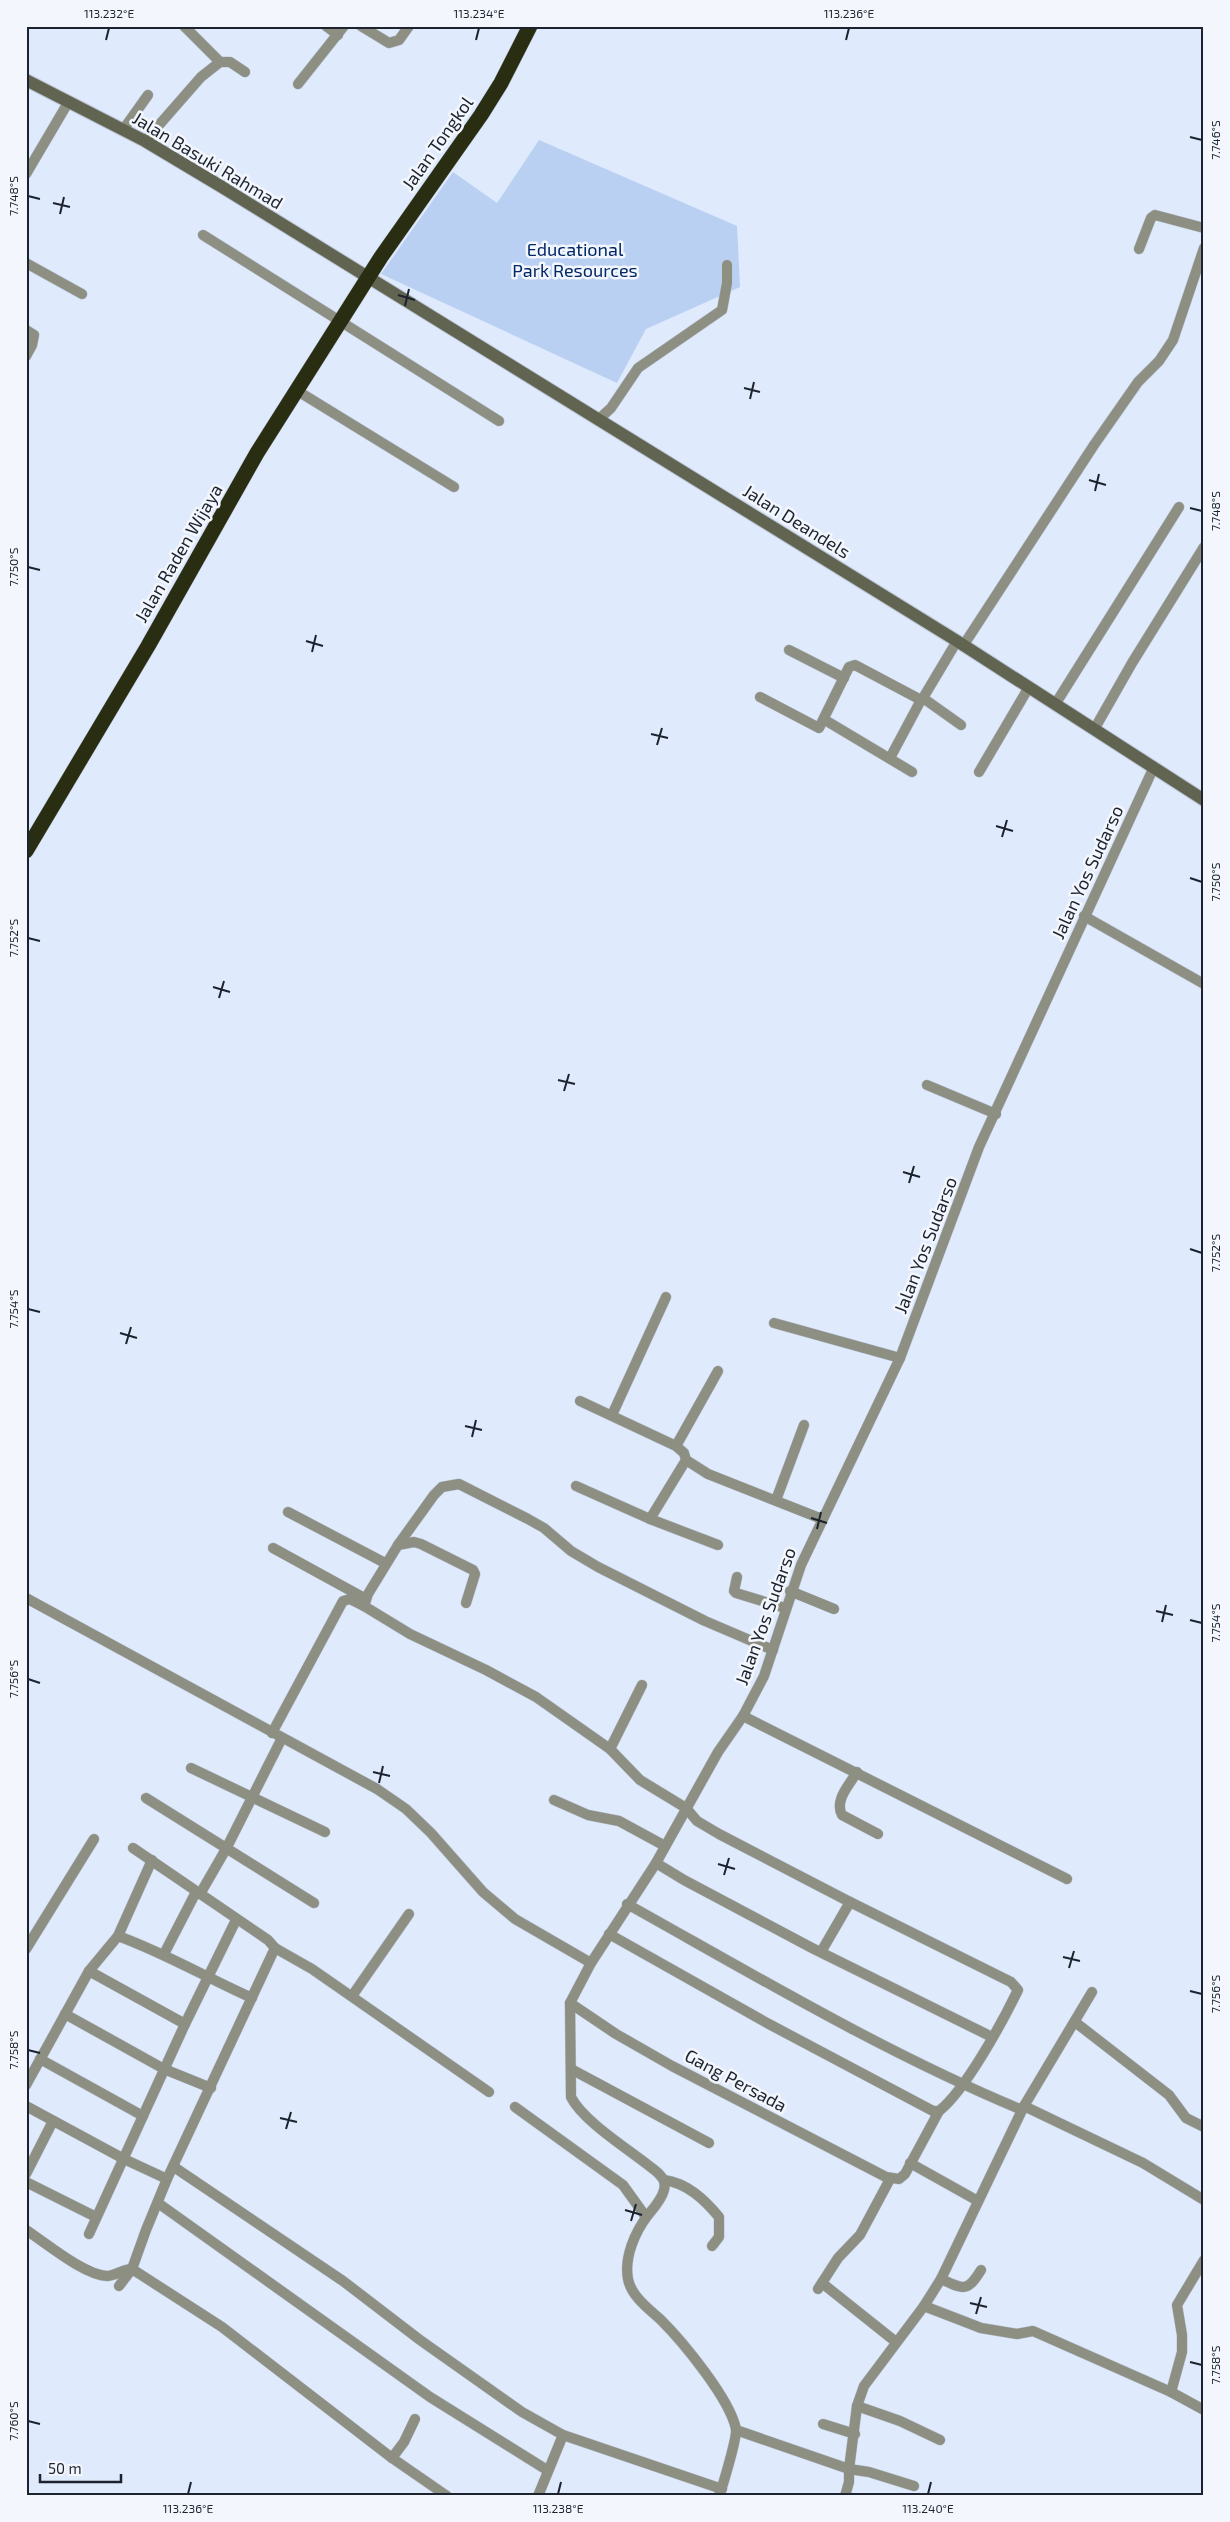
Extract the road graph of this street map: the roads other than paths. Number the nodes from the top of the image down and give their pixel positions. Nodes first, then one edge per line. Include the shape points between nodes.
1 (184, 26) edge
2 (326, 26) edge
3 (344, 26) edge
4 (361, 26) edge
5 (409, 26) edge
6 (530, 26) edge
7 (338, 36) junction
8 (220, 62) junction
9 (245, 72) dead end
10 (26, 80) edge
11 (298, 84) dead end
12 (148, 95) dead end
13 (69, 101) junction
14 (123, 130) junction
15 (145, 141) junction
16 (27, 172) edge
17 (1204, 228) edge
18 (204, 235) dead end
19 (1139, 248) dead end
20 (1204, 248) edge
21 (26, 263) edge
22 (727, 265) dead end
23 (368, 277) junction
24 (82, 294) dead end
25 (341, 322) junction
26 (26, 330) edge
27 (26, 356) edge
28 (296, 390) junction
29 (499, 421) dead end
30 (601, 421) junction
31 (454, 487) dead end
32 (1179, 507) dead end
33 (1204, 547) edge
34 (960, 643) junction
35 (789, 650) dead end
36 (844, 678) junction
37 (1029, 686) junction
38 (760, 697) dead end
39 (922, 699) junction
40 (1056, 703) junction
41 (825, 720) junction
42 (961, 725) dead end
43 (1095, 728) junction
44 (890, 758) junction
45 (1153, 769) junction
46 (912, 772) dead end
47 (979, 772) dead end
48 (1204, 800) edge
49 (26, 851) edge
50 (1084, 916) junction
51 (1204, 984) edge
52 (927, 1085) dead end
53 (996, 1114) junction
54 (666, 1297) dead end
55 (774, 1323) dead end
56 (900, 1358) junction
57 (718, 1371) dead end
58 (580, 1401) dead end
59 (612, 1415) junction
60 (804, 1425) dead end
61 (676, 1446) junction
62 (686, 1460) junction
63 (576, 1486) dead end
64 (776, 1500) junction
65 (288, 1512) dead end
66 (650, 1519) junction
67 (822, 1519) junction
68 (398, 1545) junction
69 (718, 1545) dead end
70 (273, 1548) dead end
71 (385, 1564) junction
72 (737, 1577) dead end
73 (790, 1591) junction
74 (26, 1598) edge
75 (365, 1602) junction
76 (466, 1603) dead end
77 (785, 1608) junction
78 (834, 1609) dead end
79 (773, 1650) junction
80 (642, 1685) dead end
81 (743, 1716) junction
82 (272, 1733) junction
83 (282, 1738) junction
84 (610, 1749) junction
85 (191, 1768) dead end
86 (857, 1772) junction
87 (253, 1796) junction
88 (146, 1798) dead end
89 (554, 1800) dead end
90 (686, 1808) junction
91 (325, 1832) dead end
92 (878, 1834) dead end
93 (94, 1839) dead end
94 (665, 1846) junction
95 (133, 1848) dead end
96 (226, 1849) junction
97 (152, 1860) junction
98 (656, 1862) junction
99 (1067, 1879) dead end
100 (198, 1893) junction
101 (846, 1900) junction
102 (314, 1903) dead end
103 (627, 1904) junction
104 (409, 1914) dead end
105 (236, 1920) junction
106 (609, 1934) junction
107 (118, 1936) junction
108 (275, 1948) junction
109 (26, 1950) edge
110 (817, 1950) junction
111 (164, 1954) junction
112 (591, 1963) junction
113 (89, 1971) junction
114 (208, 1978) junction
115 (1092, 1992) dead end
116 (352, 1996) junction
117 (252, 1998) junction
118 (570, 2003) junction
119 (65, 2014) junction
120 (1075, 2022) junction
121 (185, 2024) junction
122 (992, 2037) junction
123 (40, 2059) junction
124 (164, 2069) junction
125 (570, 2069) junction
126 (26, 2085) edge
127 (962, 2085) junction
128 (211, 2088) junction
129 (489, 2092) dead end
130 (26, 2106) edge
131 (514, 2107) dead end
132 (1023, 2108) junction
133 (939, 2112) junction
134 (144, 2116) junction
135 (53, 2121) junction
136 (1204, 2126) edge
137 (709, 2143) dead end
138 (124, 2160) junction
139 (910, 2163) junction
140 (174, 2167) junction
141 (26, 2174) edge
142 (167, 2178) junction
143 (890, 2178) junction
144 (664, 2180) junction
145 (26, 2182) edge
146 (1204, 2200) edge
147 (978, 2201) junction
148 (158, 2203) junction
149 (96, 2217) junction
150 (646, 2217) junction
151 (26, 2230) edge
152 (89, 2234) dead end
153 (712, 2246) dead end
154 (1204, 2260) edge
155 (132, 2269) junction
156 (981, 2270) dead end
157 (941, 2279) junction
158 (119, 2286) dead end
159 (924, 2306) junction
160 (896, 2342) junction
161 (1171, 2392) junction
162 (857, 2406) junction
163 (1204, 2410) edge
164 (414, 2419) dead end
165 (823, 2424) dead end
166 (736, 2430) junction
167 (855, 2434) junction
168 (563, 2435) junction
169 (940, 2440) dead end
170 (392, 2458) junction
171 (849, 2469) junction
172 (547, 2470) junction
173 (914, 2486) dead end
174 (720, 2492) edge
175 (447, 2496) edge
176 (538, 2496) edge
177 (845, 2496) edge

1 - 8 street
2 - 7 street
3 - 7 street
4 - 5 street via 389,43 398,40
6 - 23 highway, Jalan Tongkol via 481,115
7 - 11 street
8 - 9 street via 230,62
8 - 15 street via 201,77
10 - 13 street, Jalan Basuki Rahmad
12 - 14 street
13 - 14 street, Jalan Basuki Rahmad
13 - 16 street
14 - 15 street, Jalan Basuki Rahmad
15 - 23 street, Jalan Basuki Rahmad
17 - 19 street via 1155,215
18 - 25 street
20 - 34 street via 1173,340 1159,361 1138,382
21 - 24 street
22 - 30 street via 722,310 638,368
23 - 25 highway, Jalan Raden Wijaya
23 - 30 street, Jalan Deandels
25 - 28 highway, Jalan Raden Wijaya
25 - 29 street
26 - 27 street via 34,335 34,340
28 - 31 street
28 - 49 highway, Jalan Raden Wijaya
30 - 34 street, Jalan Deandels
32 - 40 street
33 - 43 street
34 - 37 street, Jalan Deandels
34 - 39 street
35 - 36 street
36 - 39 street via 849,667 855,665
36 - 41 street
37 - 40 street, Jalan Deandels
37 - 47 street
38 - 41 street via 815,728 821,727
39 - 42 street
39 - 44 street
40 - 43 street, Jalan Deandels
41 - 44 street
43 - 45 street, Jalan Deandels
44 - 46 street
45 - 48 street, Jalan Deandels
45 - 50 street, Jalan Yos Sudarso
50 - 51 street
50 - 53 street, Jalan Yos Sudarso
52 - 53 street
53 - 56 street, Jalan Yos Sudarso via 980,1147
54 - 59 street
55 - 56 street
56 - 67 street, Jalan Yos Sudarso
57 - 61 street
58 - 59 street
59 - 61 street
60 - 64 street
61 - 62 street
62 - 64 street via 708,1474
62 - 66 street
63 - 66 street
64 - 67 street
65 - 71 street
66 - 69 street
67 - 73 street, Jalan Yos Sudarso
68 - 71 street
68 - 76 street via 421,1544 473,1570 475,1574
68 - 79 street via 442,1487 459,1484 528,1519 598,1567 705,1621
70 - 75 street
71 - 75 street
72 - 77 street via 736,1593
73 - 77 street, Jalan Yos Sudarso
73 - 78 street
74 - 82 street
75 - 82 street via 343,1601
75 - 84 street via 410,1634 536,1697
77 - 79 street, Jalan Yos Sudarso
79 - 81 street, Jalan Yos Sudarso via 764,1676
80 - 84 street
81 - 86 street
81 - 90 street, Jalan Yos Sudarso
82 - 83 street
83 - 87 street
83 - 112 street via 377,1789 406,1809 483,1892 515,1919
84 - 90 street via 640,1780
85 - 87 street
86 - 92 street via 840,1801 840,1811
86 - 99 street
87 - 91 street
87 - 96 street
88 - 96 street
89 - 94 street via 588,1815 620,1821
90 - 94 street, Jalan Yos Sudarso
90 - 101 street via 697,1820 720,1834
93 - 109 street
94 - 98 street, Jalan Yos Sudarso
95 - 97 street
96 - 100 street
96 - 102 street
97 - 100 street
97 - 107 street
98 - 103 street, Jalan Yos Sudarso
98 - 110 street
100 - 105 street
100 - 111 street
101 - 110 street
101 - 122 street via 1016,1985 1018,1990
103 - 106 street, Jalan Yos Sudarso
103 - 127 street via 792,1996
104 - 116 street
105 - 108 street
105 - 114 street
106 - 112 street, Jalan Yos Sudarso
106 - 133 street via 767,2023
107 - 111 street
107 - 113 street
108 - 116 street
108 - 117 street
110 - 122 street
111 - 114 street
112 - 118 street, Jalan Yos Sudarso
113 - 119 street
113 - 121 street
114 - 117 street
114 - 121 street
115 - 120 street
116 - 129 street
117 - 128 street
118 - 125 street, Jalan Yos Sudarso
118 - 143 street, Gang Persada via 672,2066
119 - 123 street
119 - 124 street
120 - 132 street
120 - 136 street via 1172,2098 1186,2118
121 - 124 street
122 - 127 street
123 - 126 street
123 - 134 street
124 - 128 street
124 - 134 street
125 - 137 street
125 - 144 street, Jalan Yos Sudarso via 571,2097 576,2106
127 - 132 street
127 - 133 street
128 - 140 street
130 - 135 street
131 - 150 street via 623,2185
132 - 146 street via 1132,2157
132 - 147 street
133 - 139 street
134 - 138 street
135 - 138 street
135 - 141 street
138 - 142 street
138 - 149 street
139 - 143 street via 899,2179
139 - 147 street
140 - 142 street
140 - 168 street via 342,2281 522,2412
142 - 148 street
143 - 160 street via 860,2235 838,2258 820,2286
144 - 150 street via 664,2190
144 - 153 street via 679,2182 718,2217 719,2237
145 - 149 street
147 - 157 street
148 - 155 street
148 - 172 street via 430,2397
149 - 152 street
150 - 166 street via 628,2256 628,2279 639,2300 685,2345 719,2394
151 - 155 street via 84,2268 100,2274 109,2276
154 - 161 street via 1177,2305 1182,2352
155 - 158 street
155 - 170 street via 222,2327
156 - 157 street via 972,2284 966,2287
157 - 159 street
159 - 160 street
159 - 161 street via 981,2328 1013,2333 1037,2332
160 - 162 street via 868,2379
161 - 163 street
162 - 167 street
162 - 169 street
164 - 170 street via 404,2442
165 - 167 street
166 - 171 street
166 - 174 street
167 - 171 street
168 - 172 street
168 - 174 street
170 - 175 street
171 - 173 street
171 - 177 street
172 - 176 street

